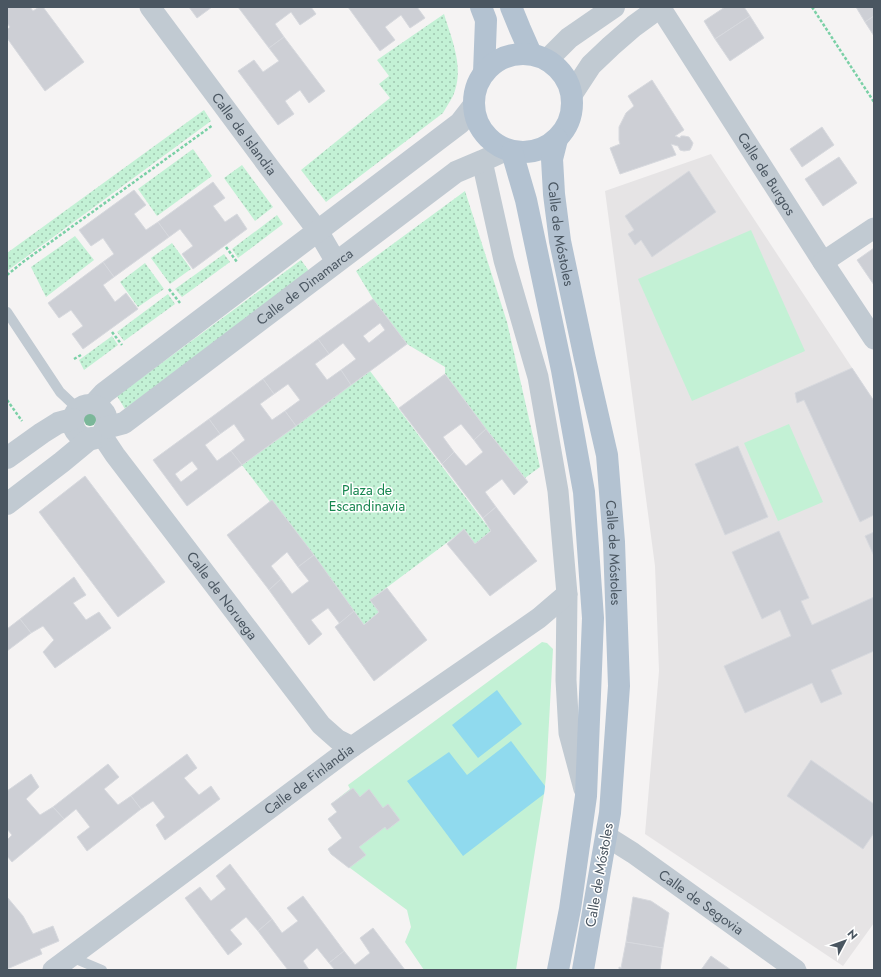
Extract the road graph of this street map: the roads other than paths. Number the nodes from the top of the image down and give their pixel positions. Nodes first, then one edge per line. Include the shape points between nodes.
1 (150, 7) edge
2 (481, 7) edge
3 (512, 7) edge
4 (614, 7) edge
5 (660, 7) edge
6 (539, 57) junction
7 (484, 73) junction
8 (572, 94) junction
9 (474, 105) junction
10 (557, 140) junction
11 (509, 151) junction
12 (482, 161) junction
13 (874, 228) edge
14 (318, 231) junction
15 (336, 262) junction
16 (823, 262) junction
17 (7, 312) edge
18 (874, 339) edge
19 (81, 411) junction
20 (99, 433) junction
21 (7, 458) edge
22 (7, 504) edge
23 (567, 594) junction
24 (352, 747) junction
25 (586, 796) junction
26 (606, 836) junction
27 (71, 957) junction
28 (54, 970) edge
29 (102, 970) edge
30 (558, 970) edge
31 (583, 970) edge
32 (796, 970) edge

1 - 14 street, Calle de Islandia
2 - 7 main road via 486,20
3 - 6 main road via 520,29
4 - 6 street
5 - 8 street via 634,26 591,65
5 - 16 street, Calle de Burgos
6 - 7 main road via 513,55 497,61
6 - 8 main road via 563,74
7 - 9 main road via 475,92
8 - 10 main road via 569,121
9 - 11 main road via 476,120 483,132 493,143
9 - 14 street via 460,123
10 - 11 main road via 544,149 528,153
10 - 26 main road, Calle de Móstoles via 552,159 560,241 607,455 614,542 619,686
11 - 12 street, Calle de Dinamarca
11 - 25 main road, Calle de Móstoles via 526,200 561,363 584,492 593,618
12 - 15 street, Calle de Dinamarca via 456,172
12 - 23 street, Calle de Móstoles via 504,260 538,377 558,491
13 - 16 street
14 - 15 street, Calle de Islandia
14 - 19 street
15 - 20 street, Calle de Dinamarca via 124,423
16 - 18 street, Calle de Burgos
17 - 19 lane via 60,392
19 - 20 street via 101,409 107,420
19 - 20 street via 73,426 75,431 87,438
19 - 21 street via 58,423
20 - 22 street, Calle de Dinamarca
20 - 24 street, Calle de Noruega via 321,725 338,740
23 - 24 street, Calle de Finlandia via 540,618
23 - 25 street, Calle de Móstoles via 566,680 569,733
24 - 27 street, Calle de Finlandia
25 - 30 main road, Calle de Móstoles via 570,910
26 - 31 main road, Calle de Móstoles
26 - 32 street, Calle de Segovia
27 - 28 street, Calle de Finlandia
27 - 29 lane

